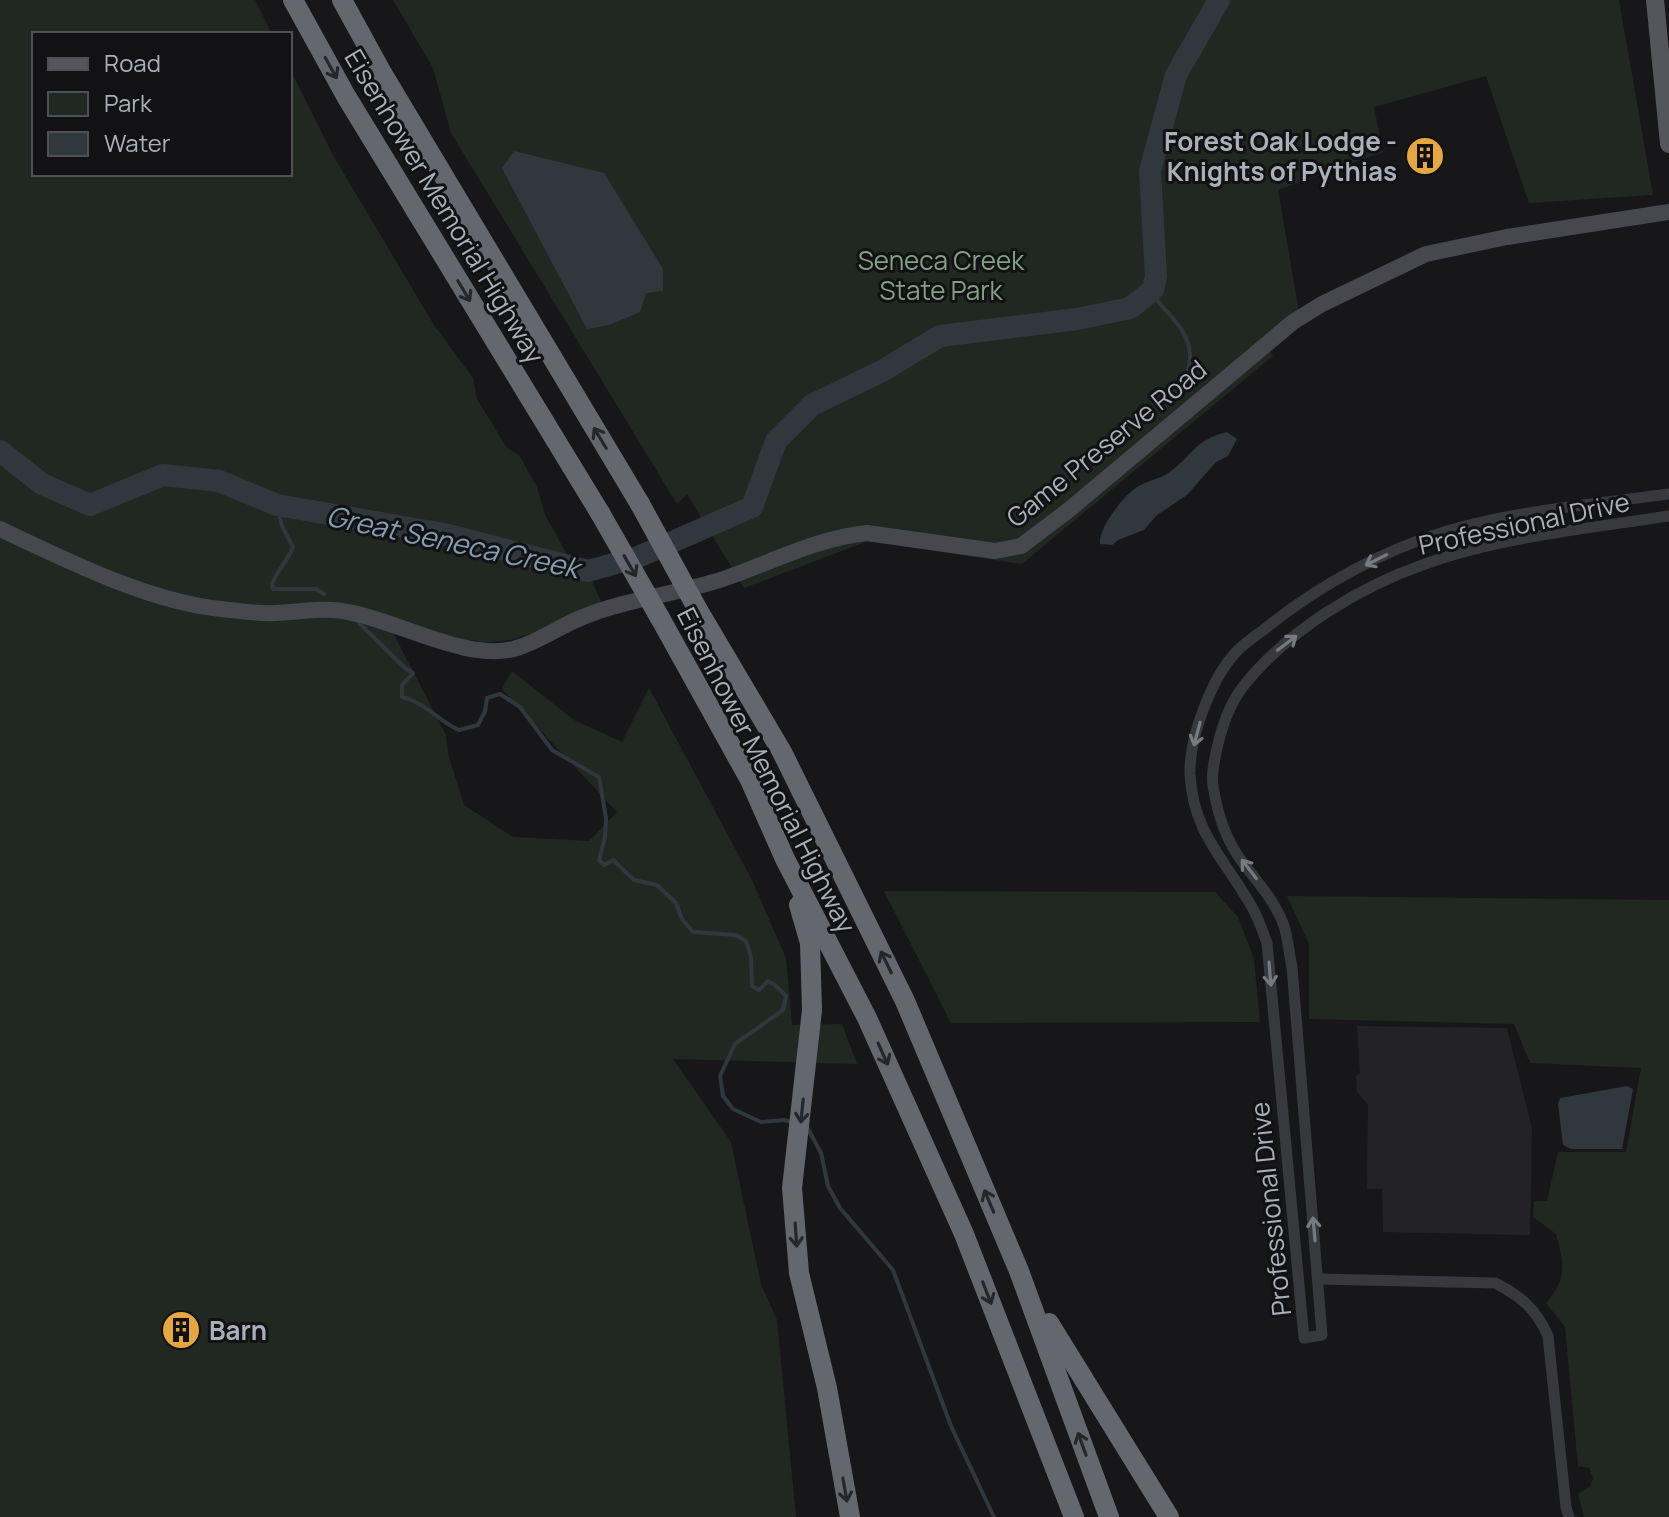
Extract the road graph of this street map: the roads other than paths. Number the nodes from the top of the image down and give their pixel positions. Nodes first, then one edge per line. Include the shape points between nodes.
1 (293, 0) edge
2 (342, 0) edge
3 (1655, 0) edge
4 (1669, 144) edge
5 (1669, 212) edge
6 (1669, 494) edge
7 (1669, 516) edge
8 (0, 529) edge
9 (785, 859) junction
10 (1019, 1271) junction
11 (1318, 1279) junction
12 (850, 1517) edge
13 (1074, 1517) edge
14 (1109, 1517) edge
15 (1169, 1517) edge
16 (1569, 1517) edge

1 -> 9 highway, Eisenhower Memorial Highway, bridge via 600,513 750,780
10 -> 2 highway, bridge via 905,1001 782,752
3 - 4 main road
5 - 8 street, Game Preserve Road via 1426,254 1322,304 1293,322 1021,546 995,551 853,535 721,579 584,616 518,648 492,653 346,611 272,614 217,609 163,596
6 -> 11 street, Professional Drive via 1496,519 1395,550 1282,616 1237,651 1214,685 1198,727 1190,772 1209,842 1253,909 1267,943 1304,1338 1322,1335
11 -> 7 street, Professional Drive via 1292,967 1284,926 1222,821 1213,785 1223,721 1243,686 1275,652 1327,613 1388,578 1462,553
9 -> 12 highway via 810,943 812,1010 792,1188 799,1273
9 -> 13 highway, Eisenhower Memorial Highway via 867,1018 964,1234
14 -> 10 highway
10 - 15 highway
11 - 16 street via 1495,1283 1531,1307 1548,1336

